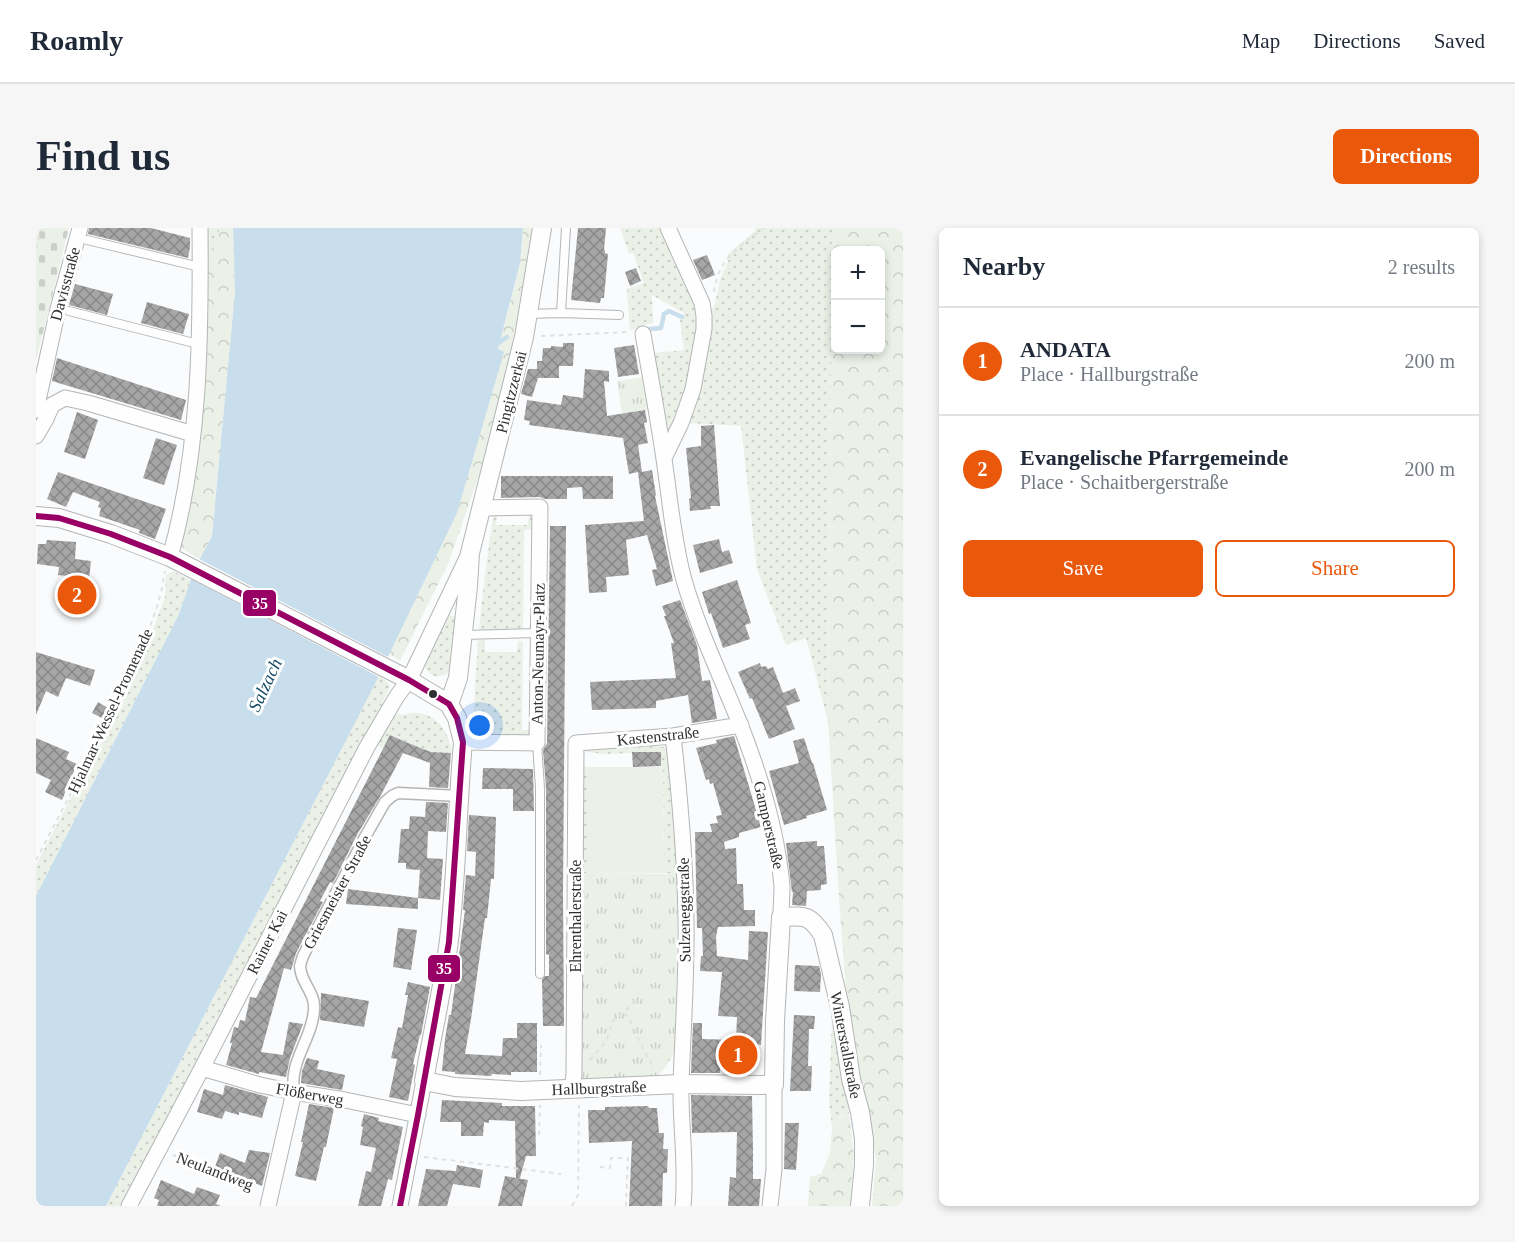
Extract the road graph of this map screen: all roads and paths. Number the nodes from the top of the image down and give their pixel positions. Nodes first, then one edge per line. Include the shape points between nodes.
1 (41, 228) edge
2 (200, 228) edge
3 (542, 228) edge
4 (566, 228) edge
5 (668, 228) edge
6 (764, 228) edge
7 (83, 234) edge
8 (36, 249) edge
9 (200, 267) junction
10 (69, 311) dead end
11 (561, 313) junction
12 (528, 314) junction
13 (620, 315) dead end
14 (704, 316) junction
15 (643, 333) joint
16 (524, 337) junction
17 (198, 344) junction
18 (36, 410) edge
19 (193, 434) junction
20 (36, 435) edge
21 (664, 458) junction
22 (482, 508) junction
23 (36, 516) edge
24 (470, 553) junction
25 (177, 560) junction
26 (539, 633) junction
27 (462, 635) junction
28 (409, 680) junction
29 (449, 704) junction
30 (741, 725) junction
31 (673, 736) junction
32 (463, 742) junction
33 (537, 743) junction
34 (576, 743) joint
35 (460, 796) junction
36 (36, 860) edge
37 (781, 917) junction
38 (540, 974) dead end
39 (634, 999) dead end
40 (625, 1012) junction
41 (590, 1060) dead end
42 (202, 1068) junction
43 (424, 1082) junction
44 (681, 1084) junction
45 (660, 1085) junction
46 (774, 1085) junction
47 (294, 1092) junction
48 (576, 1092) junction
49 (418, 1115) junction
50 (159, 1150) junction
51 (410, 1155) junction
52 (600, 1167) dead end
53 (561, 1174) dead end
54 (270, 1199) edge
55 (129, 1206) edge
56 (400, 1206) edge
57 (572, 1206) edge
58 (626, 1206) edge
59 (683, 1206) edge
60 (770, 1206) edge
61 (860, 1206) edge

1 - 8 path
2 - 9 street
3 - 12 street, Pingitzzerkai
4 - 11 lane
5 - 14 street via 702,303
6 - 14 path via 726,259 716,280 712,304
7 - 9 lane
7 - 18 street, Davisstraße via 58,309
9 - 17 street
10 - 17 lane
11 - 12 lane
11 - 13 lane
12 - 16 street, Pingitzzerkai
14 - 21 street via 693,389
15 - 16 path
15 - 21 street, Gamperstraße
16 - 22 street, Pingitzzerkai
17 - 19 street
19 - 20 street via 65,398 52,405
19 - 25 street via 177,532
21 - 30 street, Gamperstraße via 684,581
22 - 24 street, Pingitzzerkai
22 - 26 street, Anton-Neumayr-Platz via 540,507
23 - 25 street via 59,518 111,534
24 - 27 street
24 - 28 street
25 - 28 street
25 - 36 path, Hjalmar-Wessel-Promenade via 164,573 142,649
26 - 27 lane
26 - 33 street, Anton-Neumayr-Platz
27 - 29 street via 458,678
28 - 29 street
28 - 42 street, Rainer Kai via 367,747
29 - 32 street
30 - 31 street, Kastenstraße
30 - 37 street, Gamperstraße via 777,848
31 - 34 street, Kastenstraße
31 - 44 street, Sulzeneggstraße via 686,919
32 - 33 street, Anton-Neumayr-Platz
32 - 35 street
33 - 38 lane
34 - 48 street, Ehrenthalerstraße
35 - 43 street via 449,942
35 - 47 street, Griesmeister Straße via 398,793 385,802 365,837 300,966 314,1012 295,1066
37 - 46 street, Gamperstraße
37 - 61 street, Winterstallstraße via 810,919 822,935 840,1007 864,1140
39 - 40 path
40 - 41 path via 613,1021 606,1041
40 - 45 path
42 - 47 street, Flößerweg
42 - 50 street, Rainer Kai
43 - 48 street, Hallburgstraße
43 - 49 street
44 - 45 street, Hallburgstraße
44 - 46 street, Hallburgstraße
44 - 59 street, Sulzeneggstraße
45 - 48 street, Hallburgstraße
46 - 60 street, Gamperstraße
47 - 49 street, Flößerweg
47 - 54 street
48 - 57 path via 578,1195
49 - 51 street
50 - 54 path, Neulandweg
50 - 55 street, Rainer Kai
51 - 53 path
51 - 56 street
52 - 58 path via 610,1168 610,1158 628,1158

